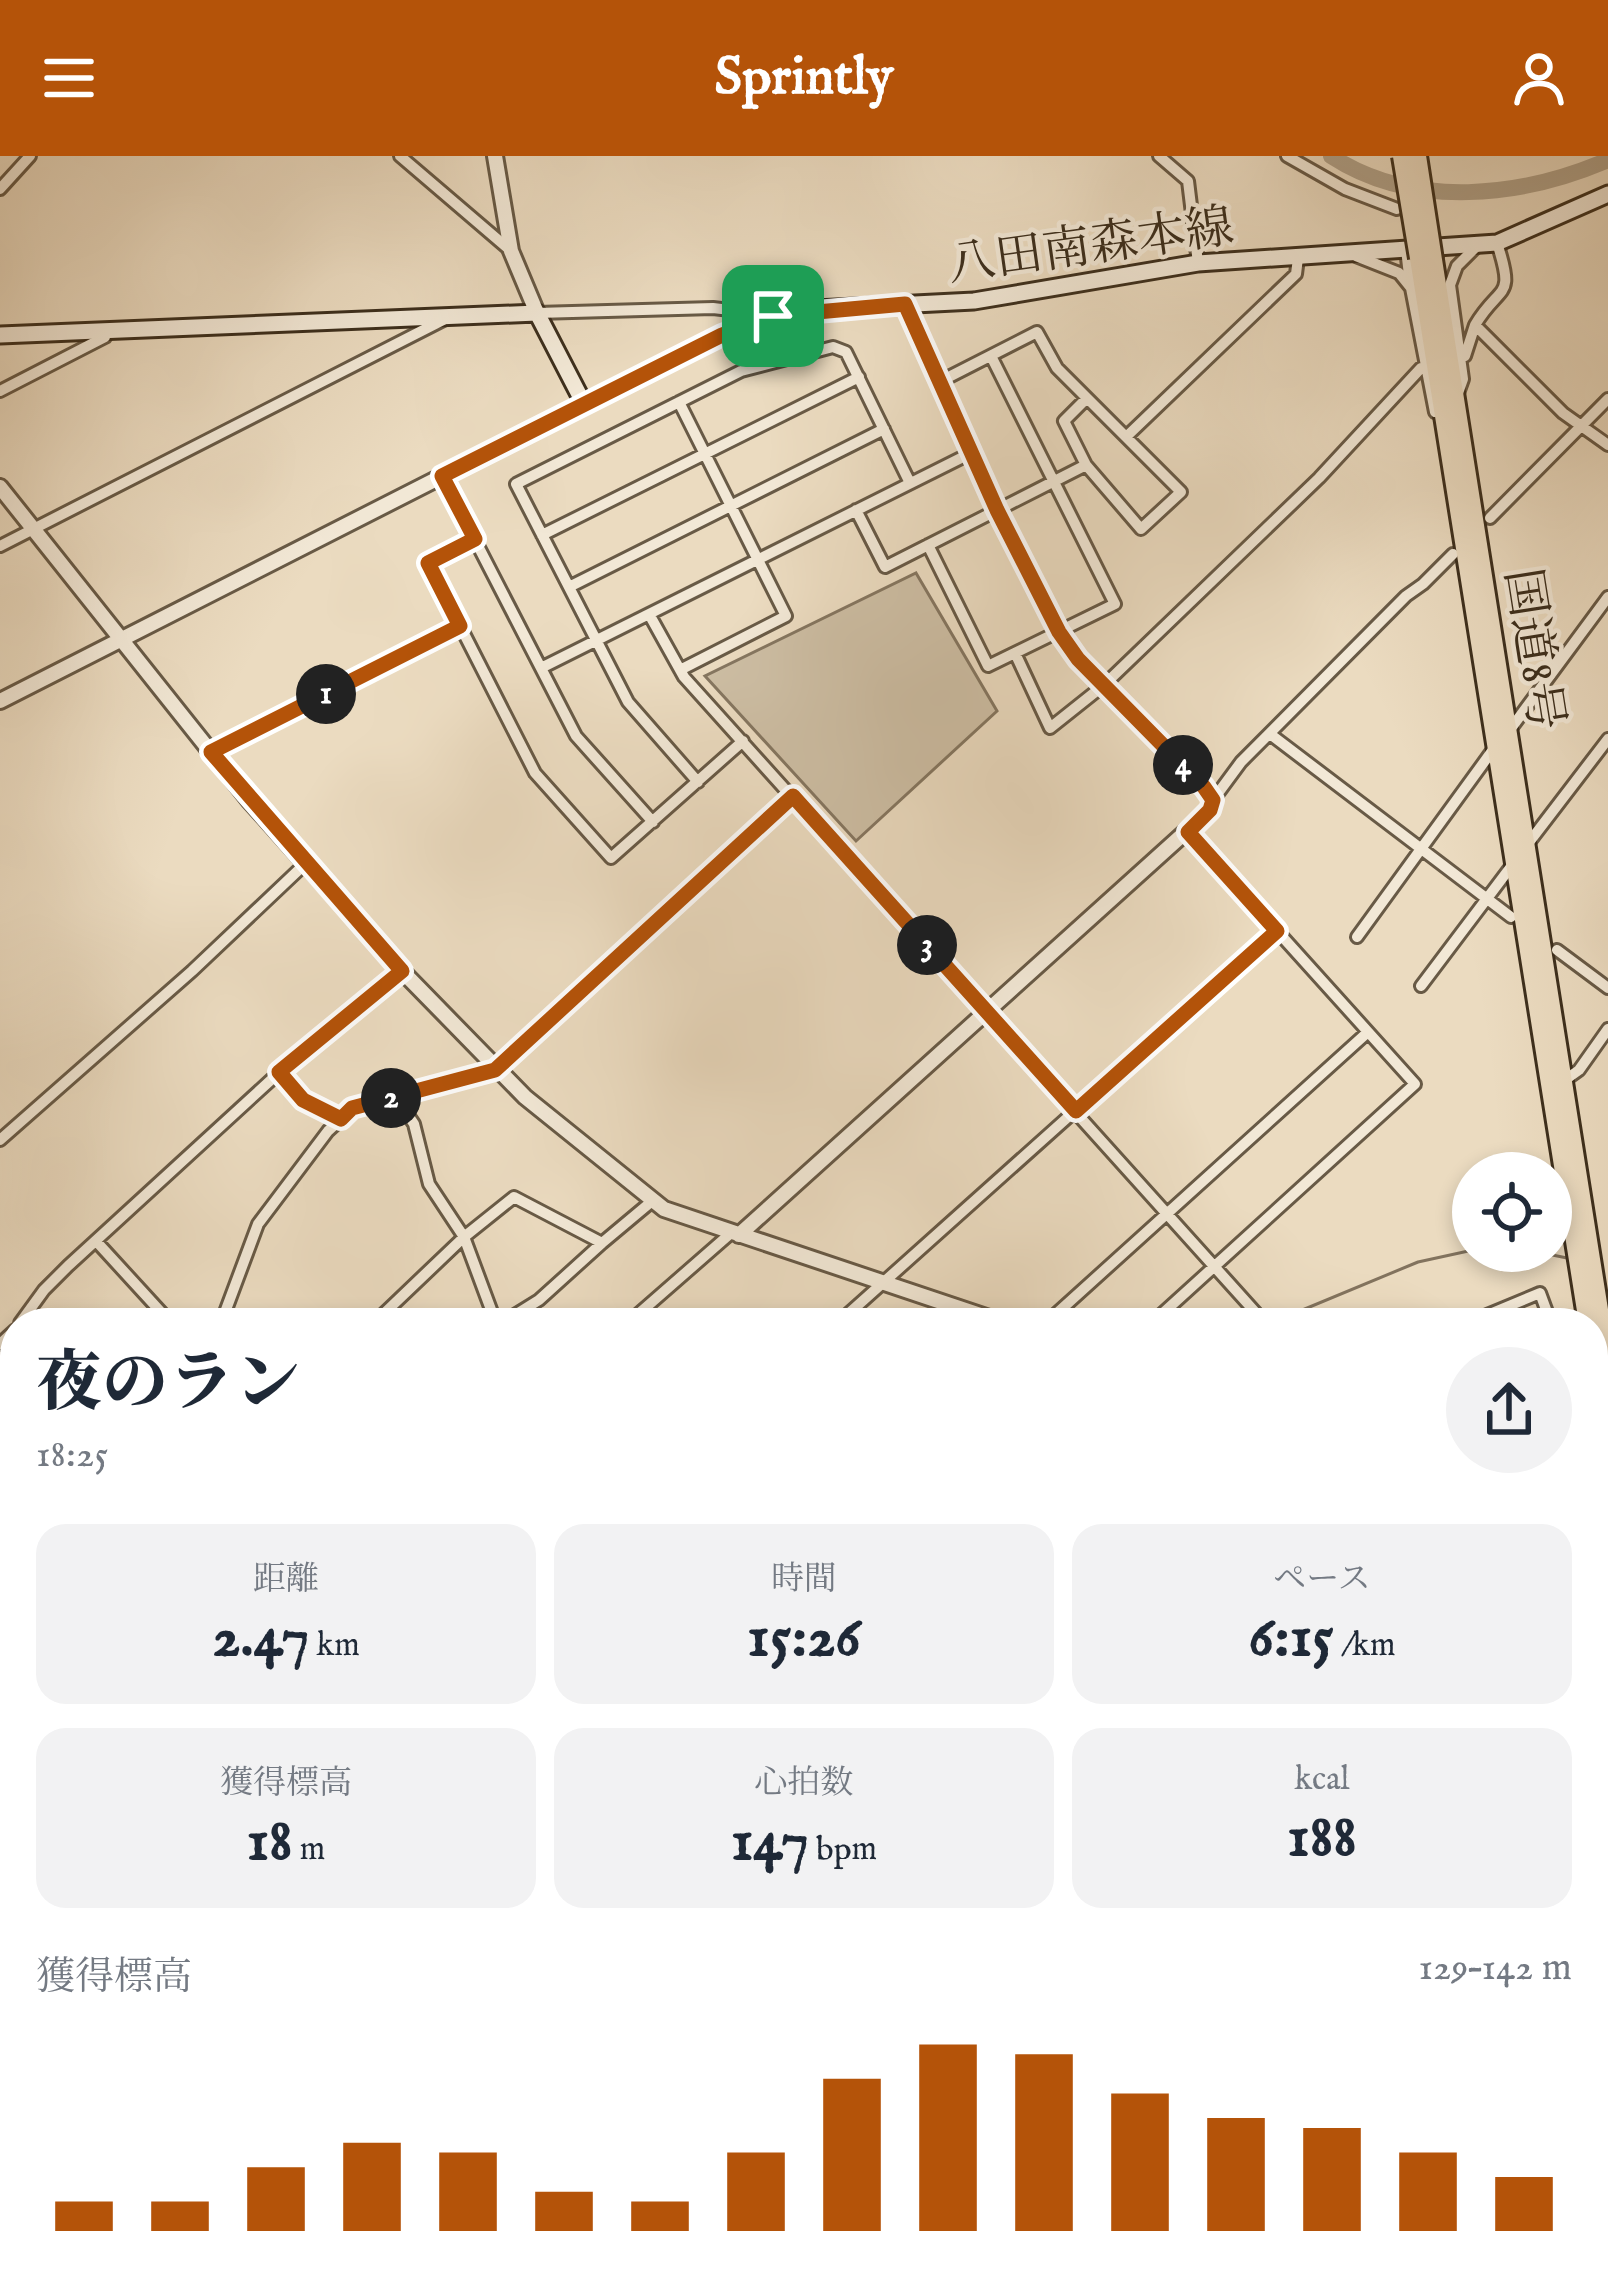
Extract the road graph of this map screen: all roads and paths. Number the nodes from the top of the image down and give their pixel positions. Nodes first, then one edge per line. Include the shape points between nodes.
1 (30, 156) edge
2 (400, 156) edge
3 (495, 156) edge
4 (1160, 156) edge
5 (1287, 156) edge
6 (1402, 156) edge
7 (1417, 156) edge
8 (0, 189) edge
9 (1608, 194) edge
10 (1397, 209) dead end
11 (1497, 243) junction
12 (1477, 246) junction
13 (511, 251) junction
14 (1353, 255) junction
15 (1419, 256) junction
16 (1298, 258) junction
17 (1198, 263) junction
18 (1411, 287) junction
19 (905, 304) junction
20 (537, 313) junction
21 (450, 316) junction
22 (773, 316) junction
23 (1475, 325) junction
24 (106, 330) junction
25 (0, 334) edge
26 (992, 356) junction
27 (1465, 356) dead end
28 (1421, 368) dead end
29 (859, 377) junction
30 (939, 382) junction
31 (0, 392) edge
32 (1087, 398) junction
33 (1456, 399) junction
34 (1608, 399) edge
35 (680, 402) junction
36 (584, 404) junction
37 (1584, 427) junction
38 (884, 430) junction
39 (1126, 437) junction
40 (1608, 445) edge
41 (971, 453) junction
42 (705, 454) junction
43 (1086, 465) junction
44 (442, 476) junction
45 (1054, 481) junction
46 (910, 483) junction
47 (0, 487) edge
48 (1454, 491) junction
49 (731, 506) junction
50 (856, 510) junction
51 (997, 510) junction
52 (1490, 518) dead end
53 (32, 529) junction
54 (542, 535) junction
55 (475, 539) junction
56 (928, 545) junction
57 (0, 546) edge
58 (1453, 554) dead end
59 (758, 560) junction
60 (569, 587) junction
61 (1608, 598) edge
62 (649, 614) junction
63 (460, 626) junction
64 (1059, 632) junction
65 (122, 639) junction
66 (596, 640) junction
67 (1015, 653) junction
68 (541, 668) junction
69 (680, 670) junction
70 (1104, 685) junction
71 (2, 697) edge
72 (1509, 730) junction
73 (1270, 734) junction
74 (1608, 739) edge
75 (743, 741) junction
76 (1495, 747) junction
77 (211, 752) junction
78 (698, 782) junction
79 (793, 796) junction
80 (1213, 800) junction
81 (653, 822) junction
82 (1188, 832) junction
83 (1527, 845) junction
84 (1421, 849) junction
85 (1514, 862) junction
86 (306, 863) junction
87 (1487, 898) junction
88 (1510, 916) dead end
89 (1277, 931) junction
90 (1357, 937) dead end
91 (1557, 950) dead end
92 (402, 971) junction
93 (1421, 986) dead end
94 (1608, 988) edge
95 (987, 1011) junction
96 (1608, 1029) edge
97 (1368, 1032) junction
98 (495, 1070) junction
99 (279, 1072) junction
100 (1565, 1080) junction
101 (396, 1097) junction
102 (1076, 1111) junction
103 (341, 1119) junction
104 (0, 1140) edge
105 (652, 1202) junction
106 (1167, 1214) junction
107 (735, 1234) junction
108 (464, 1237) junction
109 (96, 1241) junction
110 (602, 1243) junction
111 (1583, 1246) junction
112 (1215, 1267) junction
113 (1588, 1282) junction
114 (882, 1283) junction
115 (31, 1308) edge
116 (157, 1308) edge
117 (226, 1308) edge
118 (390, 1308) edge
119 (493, 1308) edge
120 (521, 1308) edge
121 (646, 1308) edge
122 (854, 1308) edge
123 (957, 1308) edge
124 (1063, 1308) edge
125 (1169, 1308) edge
126 (1252, 1308) edge
127 (1504, 1308) edge
128 (1546, 1308) edge
129 (1588, 1308) edge
130 (1594, 1308) edge

1 - 8 street
2 - 13 street
3 - 13 street
4 - 17 street via 1188,181
5 - 10 street
6 - 15 highway, 国道8号, bridge
7 - 15 highway, 国道8号, bridge
9 - 11 main road, 八田南森本線
11 - 12 main road, 八田南森本線
11 - 23 street via 1508,275 1503,295
12 - 15 main road, 八田南森本線
12 - 33 street via 1450,285 1463,379
13 - 20 street
14 - 15 main road, 八田南森本線
14 - 16 main road, 八田南森本線
14 - 18 street via 1399,273
15 - 18 street
15 - 33 highway, 国道8号
15 - 48 highway, 国道8号
16 - 17 main road, 八田南森本線
16 - 39 street via 1296,274
17 - 19 main road, 八田南森本線 via 974,301
18 - 48 street
19 - 22 main road, 八田南森本線
19 - 30 street
20 - 21 main road
20 - 22 street via 712,308
20 - 36 main road
21 - 24 main road
21 - 53 street
22 - 36 main road, 八田南森本線
23 - 27 street
23 - 37 street
24 - 25 main road
24 - 31 street
26 - 30 street
26 - 32 street via 1037,332
26 - 45 street
28 - 70 street
29 - 35 street via 846,352 833,347 741,371
29 - 38 street
29 - 42 street
30 - 41 street
32 - 39 street
32 - 43 street via 1064,421
33 - 72 highway, 国道8号
34 - 37 street
35 - 42 street
35 - 54 street via 516,484
36 - 44 street
37 - 40 street
37 - 52 street
38 - 46 street
38 - 49 street
39 - 43 street via 1181,492 1141,530
41 - 46 street
41 - 51 street
42 - 49 street
42 - 54 street
43 - 45 street
44 - 55 street
44 - 65 street
45 - 51 street
45 - 64 street via 1115,604
46 - 50 street
47 - 53 street
48 - 76 highway, 国道8号
49 - 59 street
49 - 60 street
50 - 56 street via 885,567
50 - 59 street
51 - 56 street
51 - 64 street
53 - 57 street
53 - 65 street
54 - 60 street
55 - 63 street via 428,563
55 - 68 street
56 - 67 street via 988,666
58 - 73 street
59 - 62 street
59 - 69 street via 786,616
60 - 66 street
61 - 72 street
62 - 66 street
62 - 69 street
63 - 77 street
63 - 81 street via 535,773 611,858
64 - 67 street
64 - 70 street
65 - 71 street
65 - 77 street
66 - 68 street
66 - 78 street via 628,702
67 - 70 street via 1050,728
68 - 81 street via 576,736
69 - 75 street
70 - 80 street
72 - 83 highway, 国道8号
73 - 80 street
73 - 84 street
74 - 83 street
75 - 78 street
75 - 79 street
76 - 84 street
76 - 85 highway, 国道8号
77 - 86 street
78 - 81 street
79 - 95 street
79 - 98 street
80 - 82 street
82 - 89 street
82 - 95 street
83 - 100 highway, 国道8号
84 - 87 street
84 - 90 street
85 - 87 street
85 - 111 highway, 国道8号
86 - 92 street
86 - 104 street
87 - 88 street
87 - 93 street
89 - 97 street
89 - 102 street
91 - 94 street
92 - 98 street
92 - 99 street
95 - 102 street
95 - 107 street
96 - 100 street
97 - 106 street
97 - 112 street via 1415,1084
98 - 101 street
98 - 105 street
99 - 103 street via 303,1100
99 - 109 street
100 - 111 highway, 国道8号
101 - 103 street via 352,1108
101 - 108 street via 414,1124 429,1184
102 - 106 street
102 - 114 street
103 - 117 street via 257,1224
105 - 107 street
105 - 110 street
106 - 112 street
106 - 124 street
107 - 114 street
107 - 121 street
108 - 110 street via 514,1197
108 - 118 street
108 - 119 street
109 - 115 street
109 - 116 street
110 - 120 street
111 - 113 highway, 国道8号
112 - 125 street
112 - 126 street
113 - 129 highway, 国道8号
113 - 130 highway, 国道8号
114 - 122 street
114 - 123 street
127 - 128 street via 1540,1293

